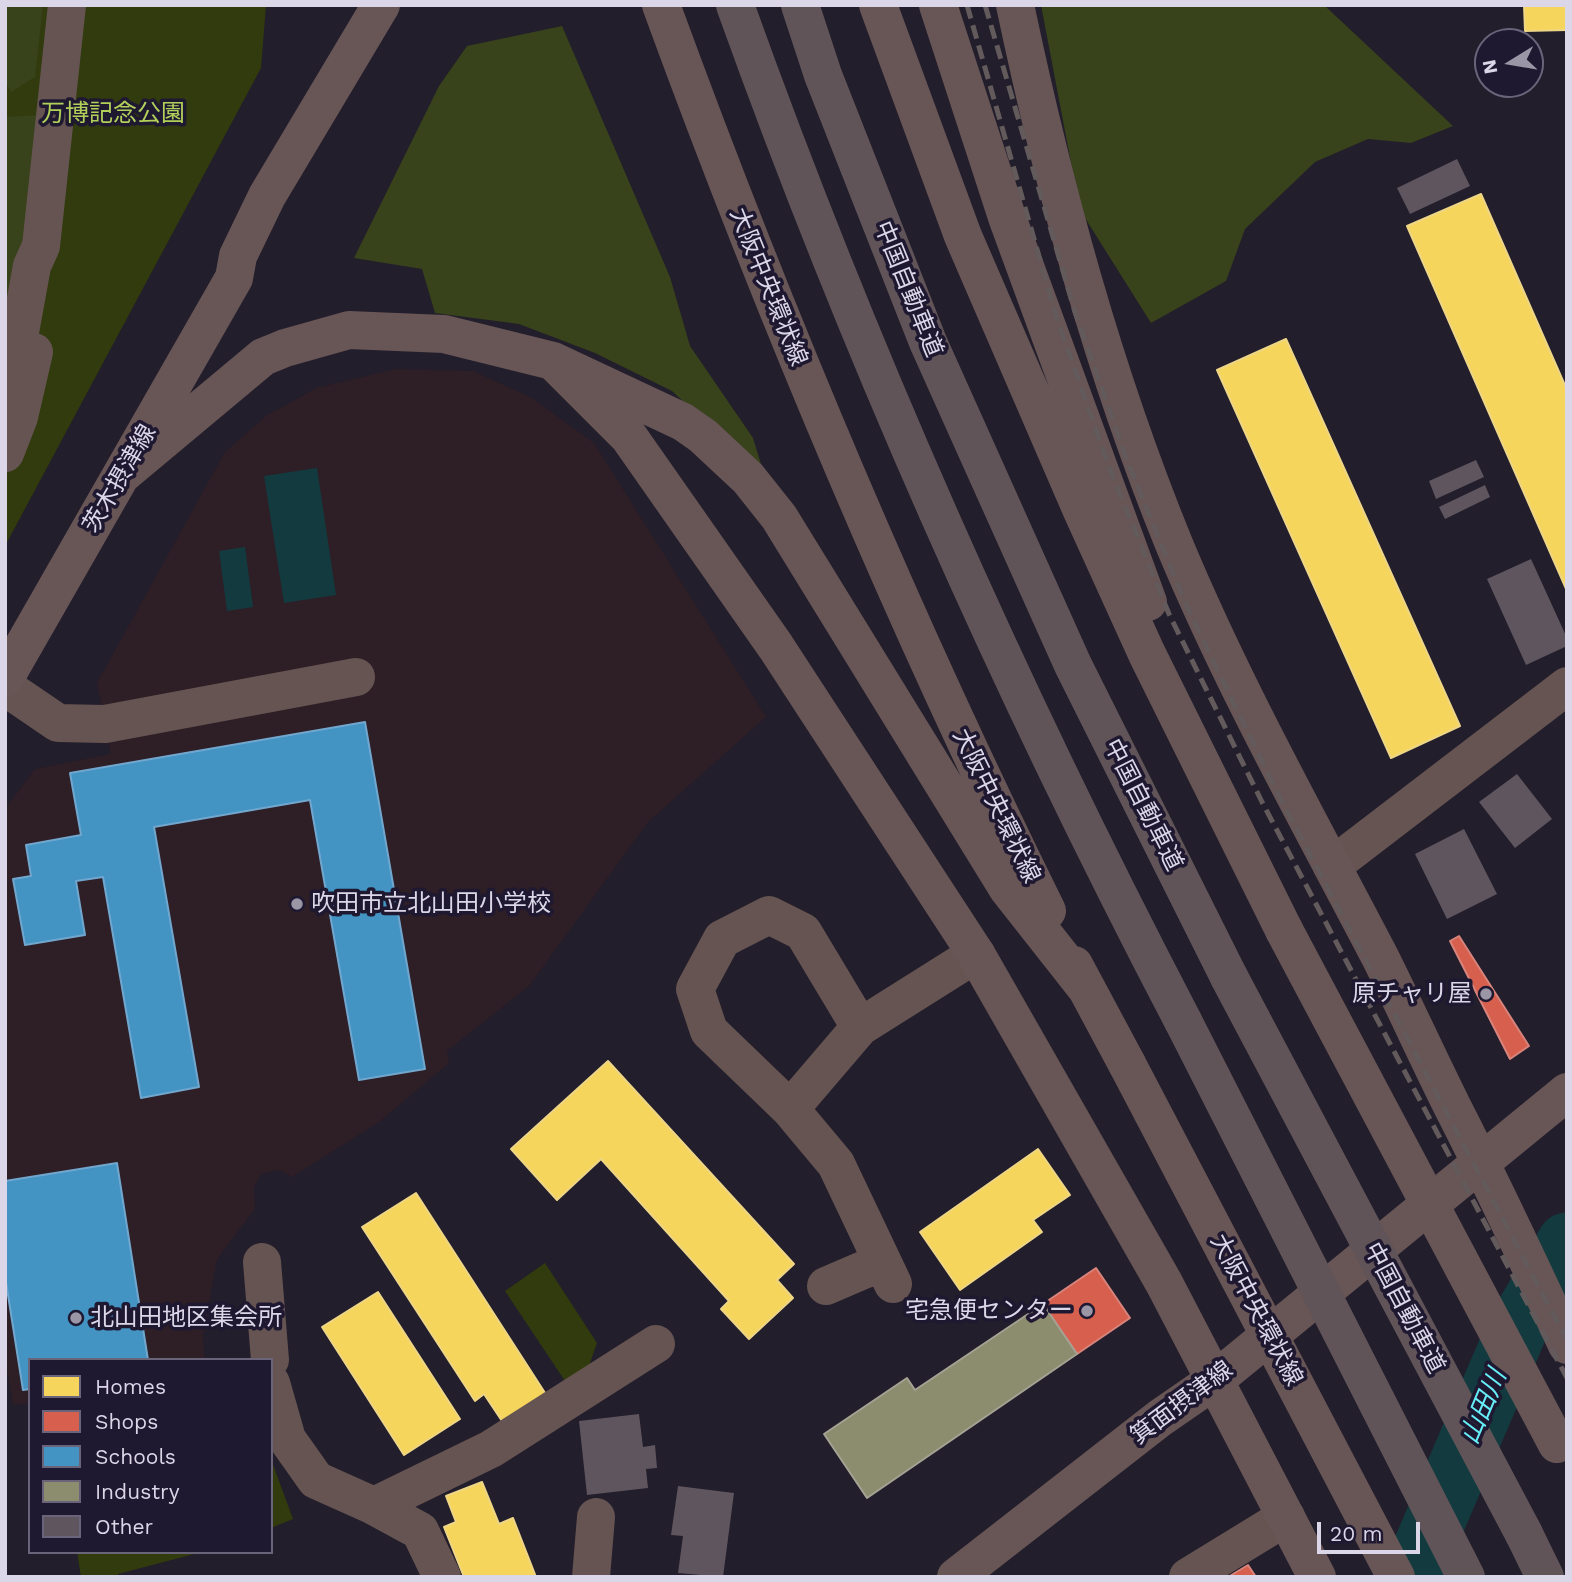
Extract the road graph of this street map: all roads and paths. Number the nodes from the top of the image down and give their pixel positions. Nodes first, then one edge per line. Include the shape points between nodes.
1 (67, 5) edge
2 (382, 5) edge
3 (408, 5) edge
4 (661, 5) edge
5 (735, 5) edge
6 (800, 5) edge
7 (878, 5) edge
8 (938, 5) edge
9 (1015, 5) edge
10 (41, 246) junction
11 (234, 278) junction
12 (553, 361) junction
13 (5, 384) edge
14 (5, 453) edge
15 (124, 474) junction
16 (356, 677) dead end
17 (5, 678) edge
18 (1567, 686) edge
19 (5, 687) edge
20 (1223, 811) junction
21 (1332, 866) junction
22 (976, 954) junction
23 (1086, 988) junction
24 (860, 1027) junction
25 (1567, 1092) edge
26 (790, 1109) junction
27 (1482, 1162) junction
28 (262, 1262) dead end
29 (825, 1286) dead end
30 (656, 1344) dead end
31 (1567, 1345) edge
32 (270, 1358) edge
33 (1215, 1380) junction
34 (273, 1390) edge
35 (1562, 1454) edge
36 (374, 1506) junction
37 (596, 1517) dead end
38 (1286, 1517) junction
39 (442, 1577) edge
40 (591, 1577) edge
41 (956, 1577) edge
42 (1188, 1577) edge
43 (1317, 1577) edge
44 (1396, 1577) edge
45 (1466, 1577) edge
46 (1545, 1577) edge

1 - 10 street via 41,100
2 - 11 main road, 茨木摂津線 via 267,195 238,256
3 - 11 main road, 茨木摂津線 via 284,203 253,261
4 - 23 main road, 大阪中央環状線 via 786,333 882,559 984,782
5 - 45 highway, bridge via 809,203 921,477 1033,722
6 - 46 highway, 中国自動車道, bridge via 928,342 1073,665 1229,977
7 - 20 main road via 962,236 1113,581
8 - 20 main road via 1040,312
9 - 21 main road via 1075,259 1135,442 1222,651
10 - 13 street via 32,266 16,354
10 - 14 street via 45,290 28,384
11 - 15 main road, 茨木摂津線
12 - 15 main road via 444,334 349,330 263,357
12 - 22 main road via 629,437 776,647
12 - 23 main road via 683,422 754,485 794,540 1008,889
15 - 17 main road, 茨木摂津線
16 - 19 street via 105,724 58,723
18 - 21 street
20 - 35 main road, bridge
21 - 27 main road
22 - 24 street
22 - 33 main road
23 - 44 main road, 大阪中央環状線, bridge
24 - 26 street
24 - 26 street via 803,932 769,915 722,939 695,989 709,1031
25 - 27 main road, 箕面摂津線
26 - 29 street via 836,1164 887,1273
27 - 31 main road
27 - 33 main road, 箕面摂津線
28 - 32 street
30 - 36 street via 491,1449
33 - 38 main road
33 - 41 main road, 箕面摂津線
34 - 36 street via 287,1439 316,1480
36 - 39 street via 420,1531
37 - 40 street
38 - 42 street
38 - 43 main road

